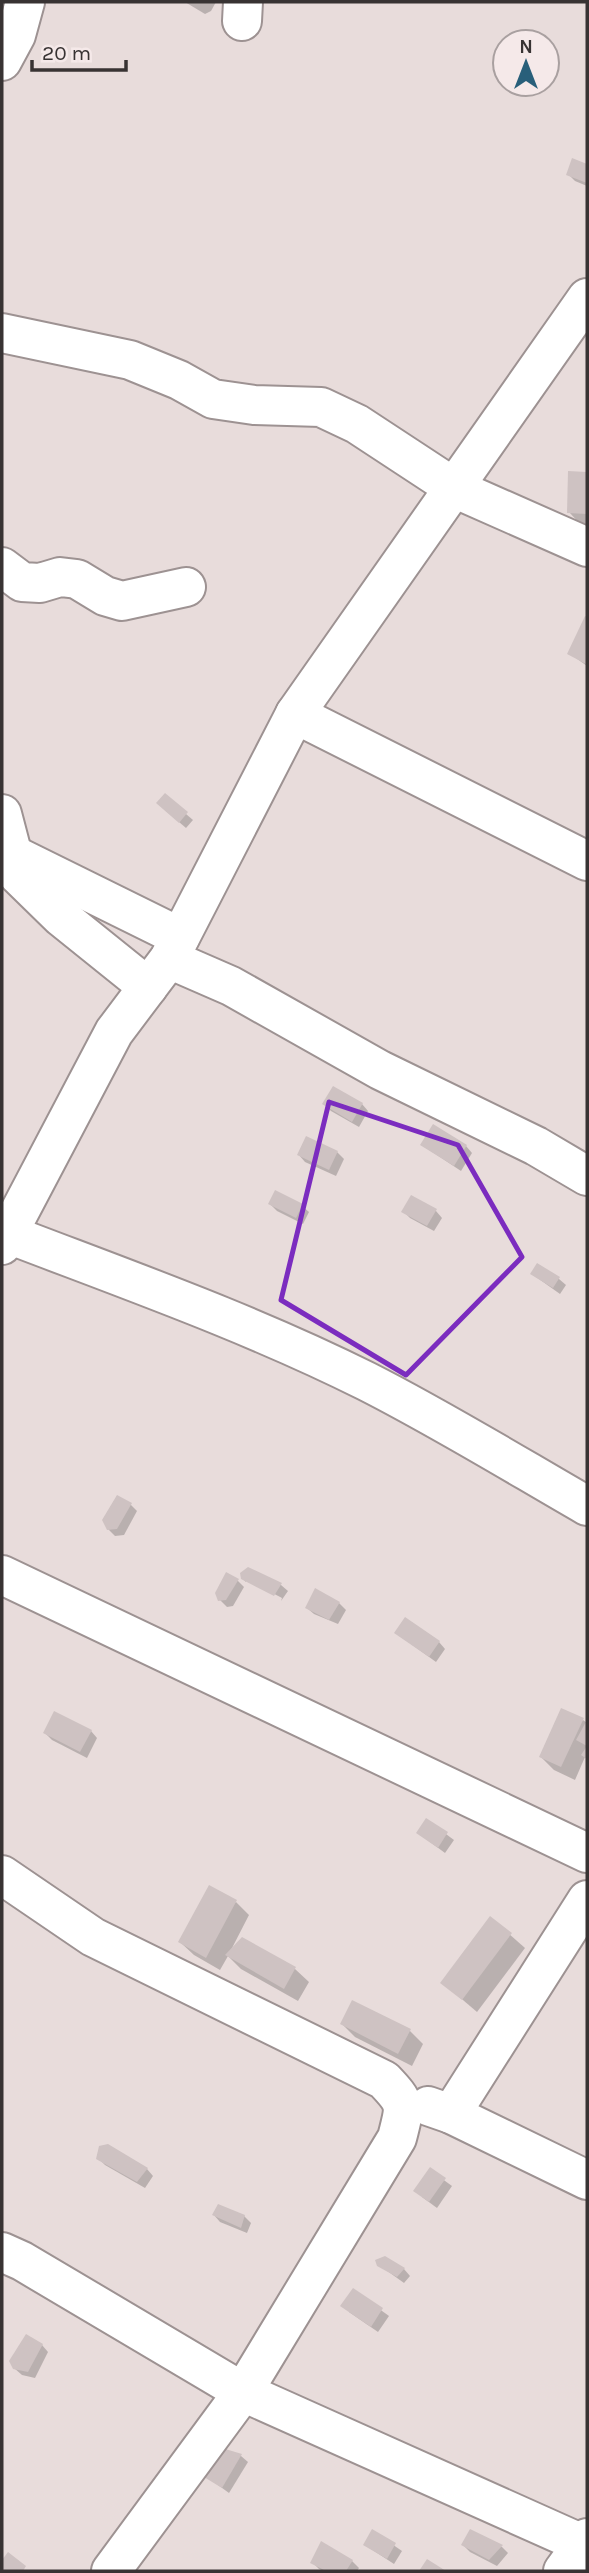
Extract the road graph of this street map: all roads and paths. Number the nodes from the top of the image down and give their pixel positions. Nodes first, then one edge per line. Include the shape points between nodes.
1 (25, 2) edge
2 (2, 61) edge
3 (587, 298) edge
4 (2, 333) edge
5 (456, 489) junction
6 (587, 547) edge
7 (2, 567) edge
8 (186, 587) dead end
9 (295, 714) junction
10 (2, 814) edge
11 (7, 850) edge
12 (587, 861) edge
13 (172, 951) junction
14 (587, 1176) edge
15 (5, 1239) edge
16 (587, 1506) edge
17 (2, 1575) edge
18 (587, 1853) edge
19 (2, 1875) edge
20 (587, 1900) edge
21 (402, 2099) junction
22 (452, 2113) junction
23 (587, 2180) edge
24 (2, 2252) edge
25 (243, 2392) junction
26 (580, 2550) edge
27 (111, 2571) edge

1 - 2 street via 16,35
3 - 5 street
4 - 5 street via 131,360 213,399 321,407 357,424
5 - 6 street
5 - 9 street
7 - 8 street via 22,582 77,579 122,601
9 - 12 street
9 - 13 street
10 - 11 street
11 - 13 street
11 - 13 street via 18,875 52,909
13 - 14 street via 380,1070
13 - 15 street via 114,1032
15 - 16 street via 226,1317 365,1381
17 - 18 street
19 - 21 street via 93,1937 384,2080
20 - 22 street
21 - 22 street
21 - 25 street via 404,2111 397,2138
22 - 23 street
24 - 25 street
25 - 26 street
25 - 27 street

